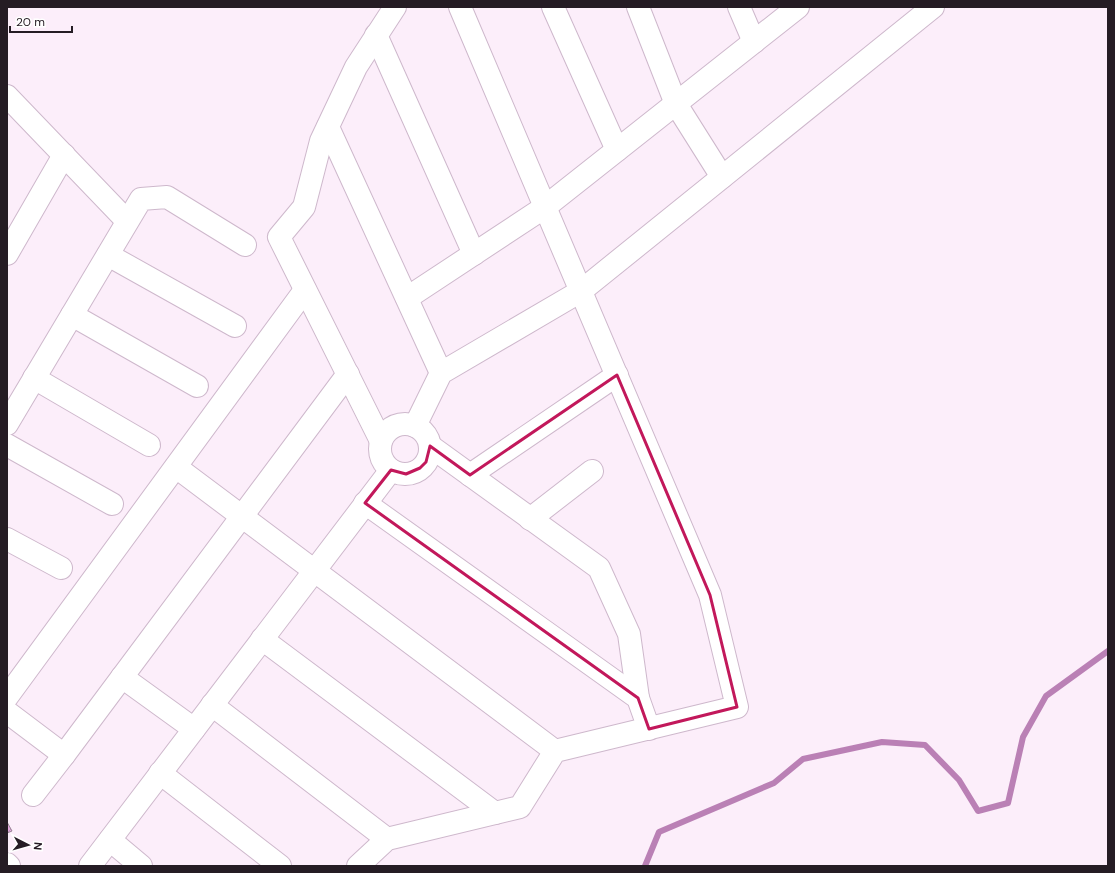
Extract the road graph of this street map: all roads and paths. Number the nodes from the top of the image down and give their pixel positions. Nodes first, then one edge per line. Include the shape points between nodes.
1 (395, 7) edge
2 (460, 7) edge
3 (553, 7) edge
4 (638, 7) edge
5 (739, 7) edge
6 (798, 7) edge
7 (925, 10) edge
8 (376, 35) junction
9 (754, 42) junction
10 (9, 103) edge
11 (676, 104) junction
12 (328, 127) junction
13 (617, 150) junction
14 (64, 155) junction
15 (722, 177) junction
16 (545, 207) junction
17 (127, 221) junction
18 (245, 244) dead end
19 (7, 254) edge
20 (108, 254) junction
21 (474, 254) junction
22 (305, 290) junction
23 (581, 291) junction
24 (406, 298) junction
25 (72, 315) junction
26 (235, 326) dead end
27 (442, 373) junction
28 (348, 374) junction
29 (617, 375) junction
30 (34, 378) junction
31 (197, 386) dead end
32 (7, 424) edge
33 (415, 426) junction
34 (382, 441) junction
35 (7, 444) edge
36 (149, 445) dead end
37 (430, 446) junction
38 (176, 467) junction
39 (391, 470) junction
40 (592, 471) dead end
41 (470, 474) junction
42 (365, 503) junction
43 (112, 504) dead end
44 (242, 516) junction
45 (530, 519) junction
46 (7, 539) edge
47 (61, 568) dead end
48 (314, 571) junction
49 (262, 639) junction
50 (122, 677) junction
51 (7, 697) edge
52 (638, 698) junction
53 (212, 705) junction
54 (7, 712) edge
55 (194, 729) junction
56 (649, 729) junction
57 (555, 751) junction
58 (64, 755) junction
59 (160, 773) junction
60 (33, 795) dead end
61 (495, 813) junction
62 (387, 839) junction
63 (110, 840) junction
64 (90, 866) edge
65 (141, 866) edge
66 (280, 866) edge
67 (358, 866) edge

1 - 8 street
2 - 16 street
3 - 13 street
4 - 11 street
5 - 9 street
6 - 9 street
7 - 15 street
8 - 12 street via 356,67
8 - 21 street
9 - 11 street
10 - 14 street
11 - 13 street
11 - 15 street
12 - 22 street via 321,141 304,207 279,237
12 - 24 street
13 - 16 street
14 - 17 street
14 - 19 street
15 - 23 street
16 - 21 street
16 - 23 street
17 - 18 street via 141,199 167,196
17 - 20 street
20 - 25 street
20 - 26 street
21 - 24 street
22 - 28 street
22 - 38 street
23 - 27 street
23 - 29 street
24 - 27 street
25 - 30 street
25 - 31 street
27 - 33 street
28 - 34 street
28 - 44 street
29 - 41 street
29 - 56 street via 710,595 737,707
30 - 32 street
30 - 36 street
33 - 34 street via 399,425 388,431
33 - 37 street via 422,431
34 - 39 street via 381,457
35 - 43 street
37 - 39 street via 426,462 414,472 406,474
37 - 41 street
38 - 44 street
38 - 51 street
39 - 42 street
40 - 45 street
41 - 45 street
42 - 48 street
42 - 52 street
44 - 48 street
44 - 50 street
45 - 52 street via 599,568 629,634
46 - 47 street
48 - 49 street
48 - 57 street
49 - 53 street
49 - 61 street
50 - 55 street
50 - 58 street
52 - 56 street
53 - 55 street
53 - 62 street
54 - 58 street
55 - 59 street
56 - 57 street
57 - 61 street via 520,807
58 - 60 street
59 - 63 street
59 - 66 street
61 - 62 street
62 - 67 street
63 - 64 street
63 - 65 street

